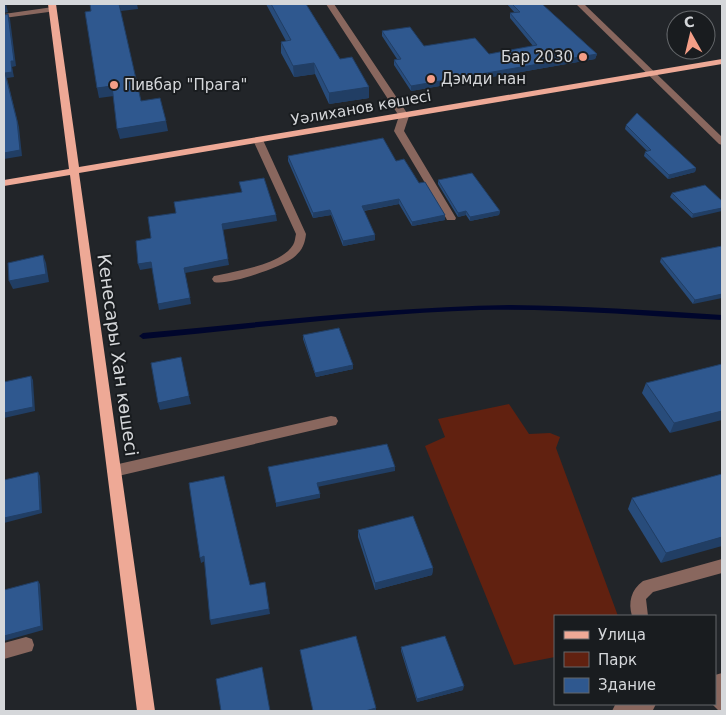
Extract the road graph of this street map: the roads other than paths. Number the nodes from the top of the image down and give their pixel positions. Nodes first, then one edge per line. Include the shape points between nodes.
1 (330, 4) edge
2 (580, 4) edge
3 (52, 7) edge
4 (4, 16) edge
5 (722, 60) edge
6 (651, 73) junction
7 (404, 116) junction
8 (258, 140) junction
9 (722, 142) edge
10 (74, 170) junction
11 (4, 183) edge
12 (451, 218) dead end
13 (218, 279) dead end
14 (331, 421) dead end
15 (114, 471) junction
16 (722, 566) edge
17 (640, 615) edge
18 (26, 645) dead end
19 (4, 651) edge
20 (643, 705) edge
21 (146, 711) edge
22 (621, 711) edge

1 - 7 street
2 - 6 street
3 - 4 street
3 - 10 main road, Кенесары Хан көшесі
5 - 6 main road, Уәлиханов көшесі
6 - 7 main road, Уәлиханов көшесі
6 - 9 street
7 - 8 main road, Уәлиханов көшесі
7 - 12 street via 399,131
8 - 10 main road, Уәлиханов көшесі
8 - 13 street via 301,234 300,242 287,257 242,274
10 - 11 main road, Уәлиханов көшесі
10 - 15 main road, Кенесары Хан көшесі
14 - 15 street
15 - 21 main road, Кенесары Хан көшесі
16 - 17 street via 641,591 638,599
18 - 19 street
20 - 22 street

